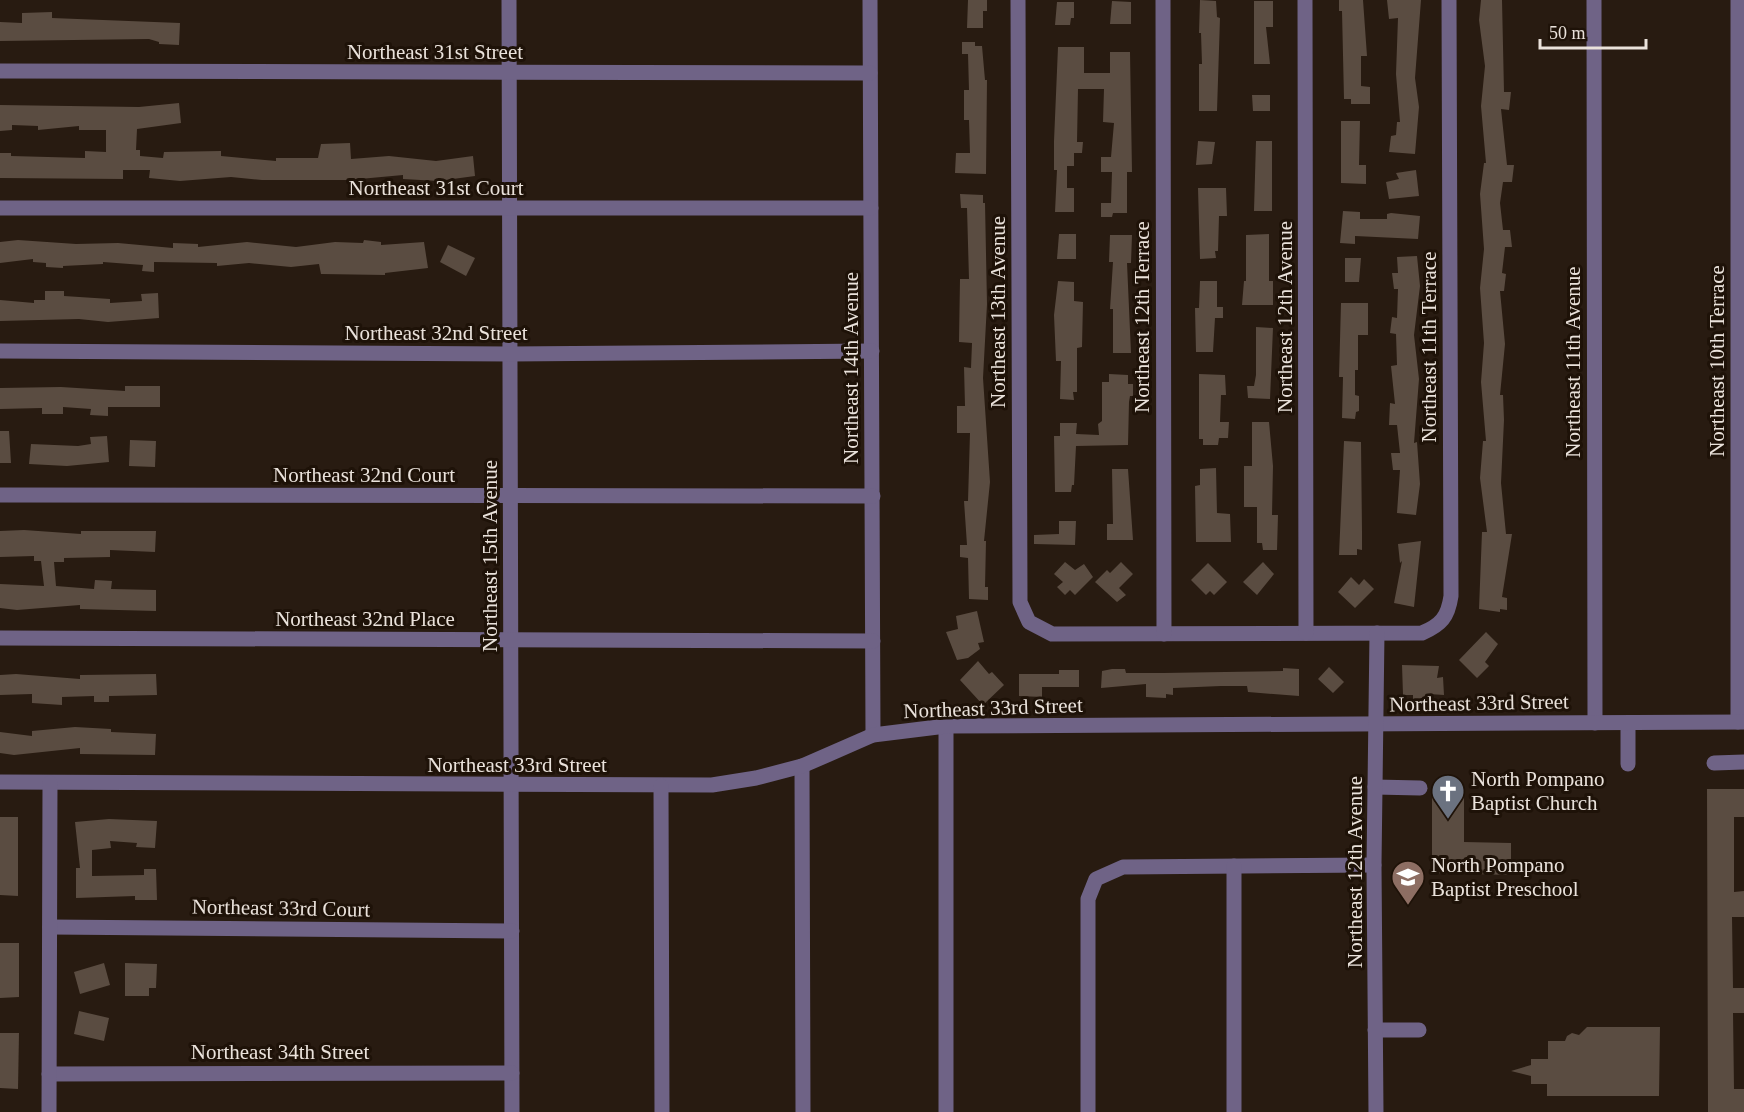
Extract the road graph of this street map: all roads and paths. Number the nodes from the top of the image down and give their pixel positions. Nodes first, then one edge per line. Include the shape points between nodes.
1 (509, 0) edge
2 (870, 0) edge
3 (1018, 0) edge
4 (1163, 0) edge
5 (1305, 0) edge
6 (1449, 0) edge
7 (1594, 0) edge
8 (1738, 0) edge
9 (0, 71) edge
10 (870, 72) junction
11 (510, 74) junction
12 (0, 208) edge
13 (871, 208) junction
14 (511, 210) junction
15 (0, 351) edge
16 (873, 351) junction
17 (510, 354) junction
18 (0, 495) edge
19 (873, 496) junction
20 (510, 497) junction
21 (1306, 633) junction
22 (1377, 633) junction
23 (1164, 634) junction
24 (0, 639) edge
25 (512, 641) junction
26 (873, 641) junction
27 (1741, 722) edge
28 (1595, 723) junction
29 (1628, 723) junction
30 (1377, 725) junction
31 (946, 726) junction
32 (873, 735) junction
33 (1744, 762) edge
34 (1714, 763) dead end
35 (1628, 764) dead end
36 (802, 766) junction
37 (0, 782) edge
38 (50, 783) junction
39 (511, 786) junction
40 (661, 786) junction
41 (1376, 787) junction
42 (1420, 788) dead end
43 (1374, 865) junction
44 (1234, 866) junction
45 (50, 927) junction
46 (512, 931) junction
47 (1376, 1030) junction
48 (1419, 1030) dead end
49 (512, 1073) junction
50 (49, 1074) junction
51 (49, 1112) edge
52 (512, 1112) edge
53 (662, 1112) edge
54 (803, 1112) edge
55 (946, 1112) edge
56 (1088, 1112) edge
57 (1234, 1112) edge
58 (1376, 1112) edge

1 - 11 street, Northeast 15th Avenue
2 - 10 street, Northeast 14th Avenue
3 - 23 street, Northeast 13th Avenue via 1020,602 1029,622 1052,634
4 - 23 street, Northeast 12th Terrace
5 - 21 street, Northeast 12th Avenue
6 - 22 street, Northeast 11th Terrace via 1451,596 1448,614 1438,626 1422,633
7 - 28 street, Northeast 11th Avenue
8 - 27 street, Northeast 10th Terrace
9 - 11 street, Northeast 31st Street
10 - 11 street, Northeast 31st Street
10 - 13 street, Northeast 14th Avenue
11 - 14 street, Northeast 15th Avenue
12 - 14 street, Northeast 31st Court
13 - 14 street, Northeast 31st Court
13 - 16 street, Northeast 14th Avenue
14 - 17 street, Northeast 15th Avenue
15 - 17 street, Northeast 32nd Street
16 - 17 street, Northeast 32nd Street
16 - 19 street, Northeast 14th Avenue
17 - 20 street, Northeast 15th Avenue
18 - 20 street, Northeast 32nd Court
19 - 20 street, Northeast 32nd Court
19 - 26 street, Northeast 14th Avenue
20 - 25 street, Northeast 15th Avenue
21 - 22 street
21 - 23 street
22 - 30 street, Northeast 12th Avenue
24 - 25 street, Northeast 32nd Place
25 - 26 street, Northeast 32nd Place
25 - 39 street, Northeast 15th Avenue
26 - 32 street, Northeast 14th Avenue
27 - 29 street, Northeast 33rd Street
28 - 29 street, Northeast 33rd Street
28 - 30 street, Northeast 33rd Street
29 - 35 street
30 - 31 street, Northeast 33rd Street
30 - 41 street, Northeast 12th Avenue
31 - 32 street, Northeast 33rd Street
31 - 55 street
32 - 36 street, Northeast 33rd Street
33 - 34 street
36 - 40 street, Northeast 33rd Street via 712,785
36 - 54 street
37 - 38 street, Northeast 33rd Street
38 - 39 street, Northeast 33rd Street
38 - 45 street
39 - 40 street, Northeast 33rd Street
39 - 46 street, Northeast 15th Avenue
40 - 53 street
41 - 42 street
41 - 43 street, Northeast 12th Avenue
43 - 44 street
43 - 47 street, Northeast 12th Avenue
44 - 56 street via 1123,867 1096,879 1088,899
44 - 57 street
45 - 46 street, Northeast 33rd Court
45 - 50 street
46 - 49 street, Northeast 15th Avenue
47 - 48 street
47 - 58 street, Northeast 12th Avenue
49 - 50 street, Northeast 34th Street
49 - 52 street, Northeast 15th Avenue
50 - 51 street

